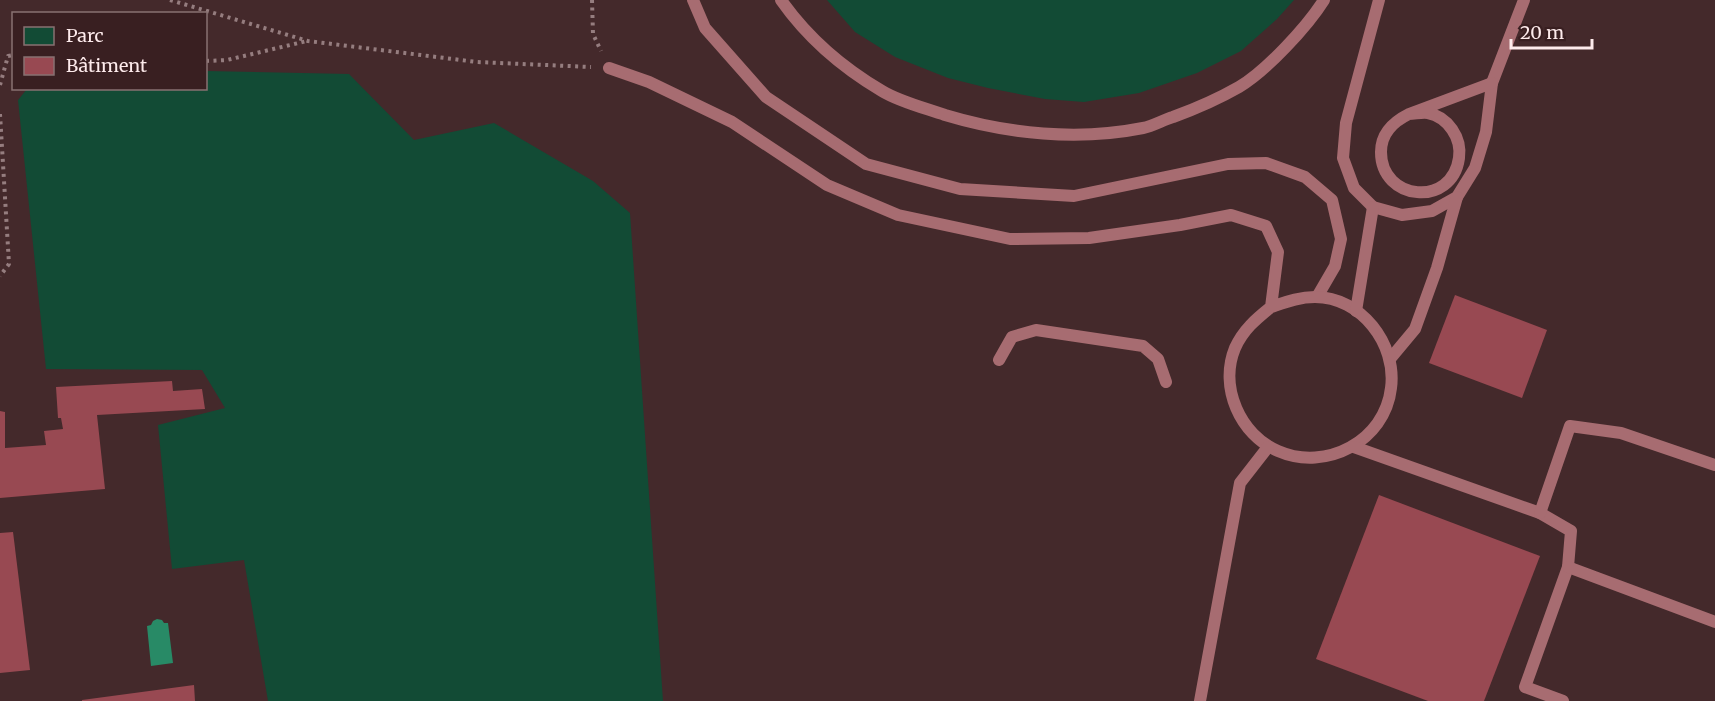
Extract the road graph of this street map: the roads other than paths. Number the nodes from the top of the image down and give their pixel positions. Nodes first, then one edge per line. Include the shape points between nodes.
1 (693, 0) edge
2 (782, 0) edge
3 (1324, 0) edge
4 (1379, 0) edge
5 (1524, 0) edge
6 (609, 68) road end
7 (1492, 82) junction
8 (1409, 114) junction
9 (1457, 197) junction
10 (1373, 207) junction
11 (1317, 297) junction
12 (1271, 307) junction
13 (1356, 310) junction
14 (999, 360) dead end
15 (1390, 360) junction
16 (1166, 382) dead end
17 (1268, 447) junction
18 (1354, 447) junction
19 (1715, 465) edge
20 (1540, 513) junction
21 (1568, 567) junction
22 (1715, 622) edge
23 (1200, 701) edge
24 (1563, 701) edge

1 - 11 lane via 705,28 766,97 866,164 960,189 1074,196 1228,164 1266,163 1305,177 1332,200 1341,239 1335,266
2 - 3 lane via 799,24 838,60 883,92 976,124 1030,133 1080,135 1144,128 1240,87 1280,54
4 - 10 lane via 1347,123 1343,158 1353,188
5 - 7 lane
6 - 12 lane via 649,82 732,122 827,185 898,215 1010,239 1089,238 1231,215 1266,226 1278,252
7 - 8 lane
7 - 9 lane via 1475,168
8 - 8 lane via 1387,130 1381,143 1381,163 1389,178 1406,190 1427,192 1440,188 1458,166 1461,151 1457,137 1440,117
9 - 10 lane via 1432,211 1402,215
9 - 15 lane via 1415,329
10 - 13 lane
11 - 12 lane via 1293,299
11 - 13 lane
12 - 17 lane via 1249,325 1235,349 1230,376 1234,404 1247,428
13 - 15 lane via 1372,324
14 - 16 lane via 1012,337 1036,330 1143,346 1158,359
15 - 18 lane via 1392,387 1385,410 1372,431
17 - 18 lane via 1289,456 1311,459 1334,456
17 - 23 lane via 1240,483
18 - 20 lane
19 - 20 lane via 1621,433 1570,426
20 - 21 lane via 1571,531
21 - 22 lane
21 - 24 lane via 1525,687

